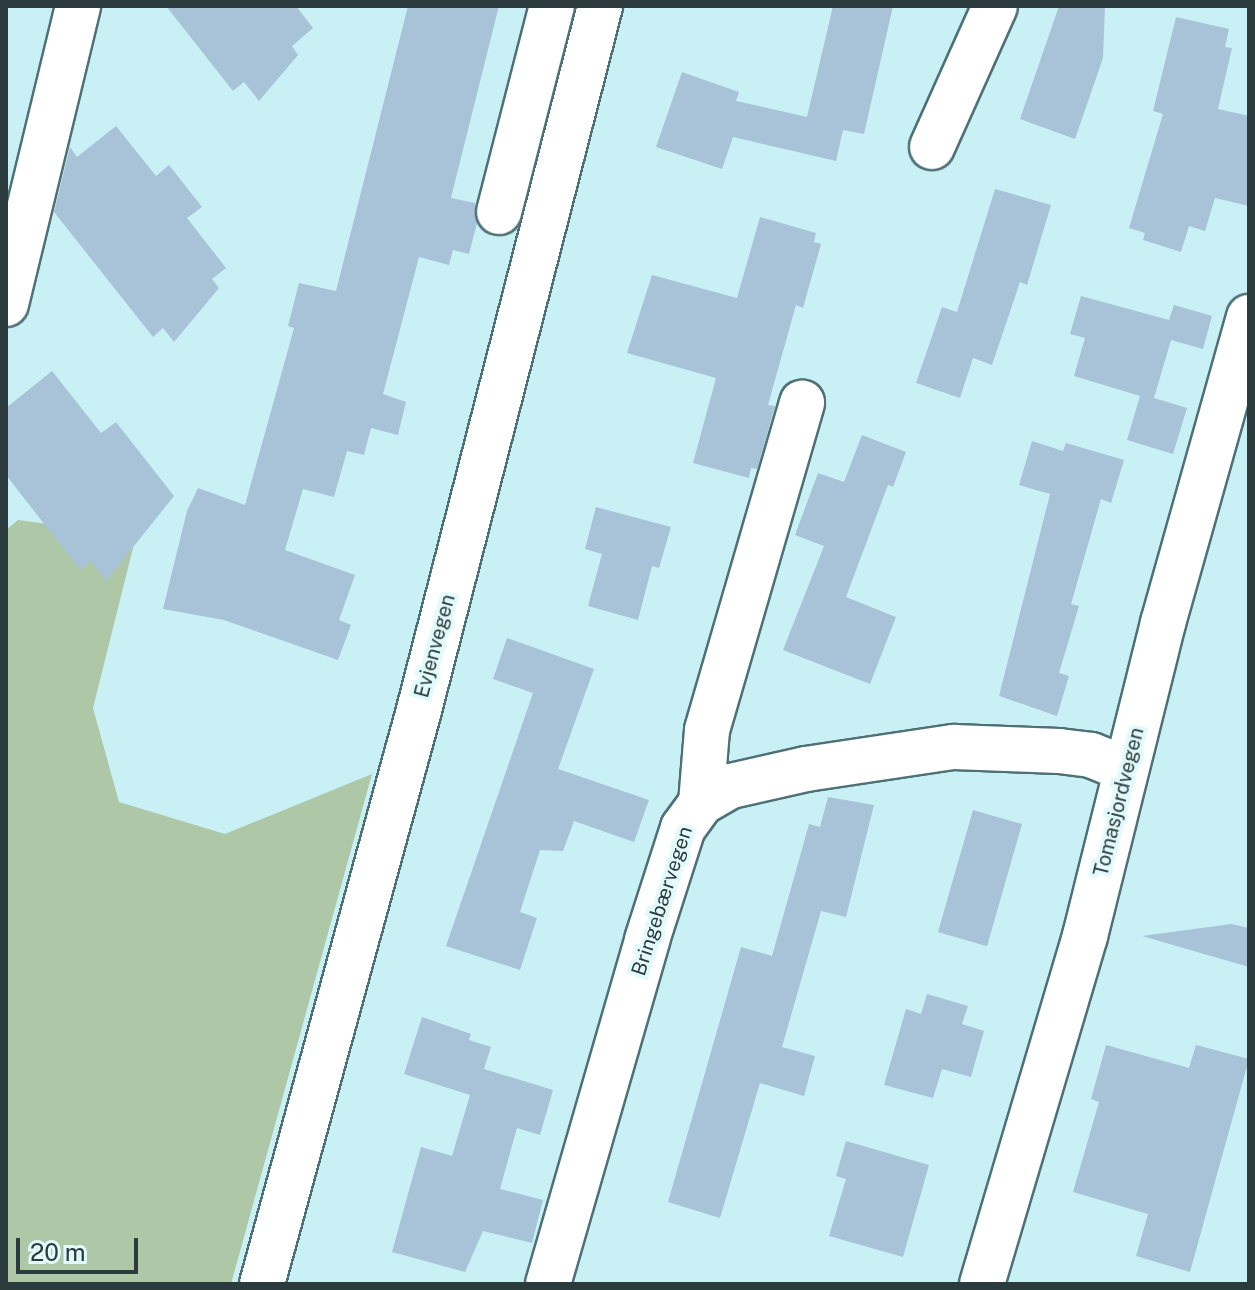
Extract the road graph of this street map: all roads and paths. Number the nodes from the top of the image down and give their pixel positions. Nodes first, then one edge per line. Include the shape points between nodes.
1 (78, 6) edge
2 (552, 6) edge
3 (600, 6) edge
4 (995, 6) edge
5 (932, 147) dead end
6 (499, 212) dead end
7 (6, 304) edge
8 (1249, 317) edge
9 (802, 403) dead end
10 (1126, 769) junction
11 (701, 803) junction
12 (262, 1284) edge
13 (548, 1284) edge
14 (982, 1284) edge

1 - 7 street
2 - 6 street
3 - 12 street, Evjenvegen via 419,710
4 - 5 street
8 - 10 street, Tomasjordvegen
9 - 11 street via 707,730
10 - 11 street, Bringebærvegen via 1069,752 1001,745 954,747 806,769 731,786
10 - 14 street, Tomasjordvegen via 1052,1054
11 - 13 street, Bringebærvegen via 683,828 647,940

